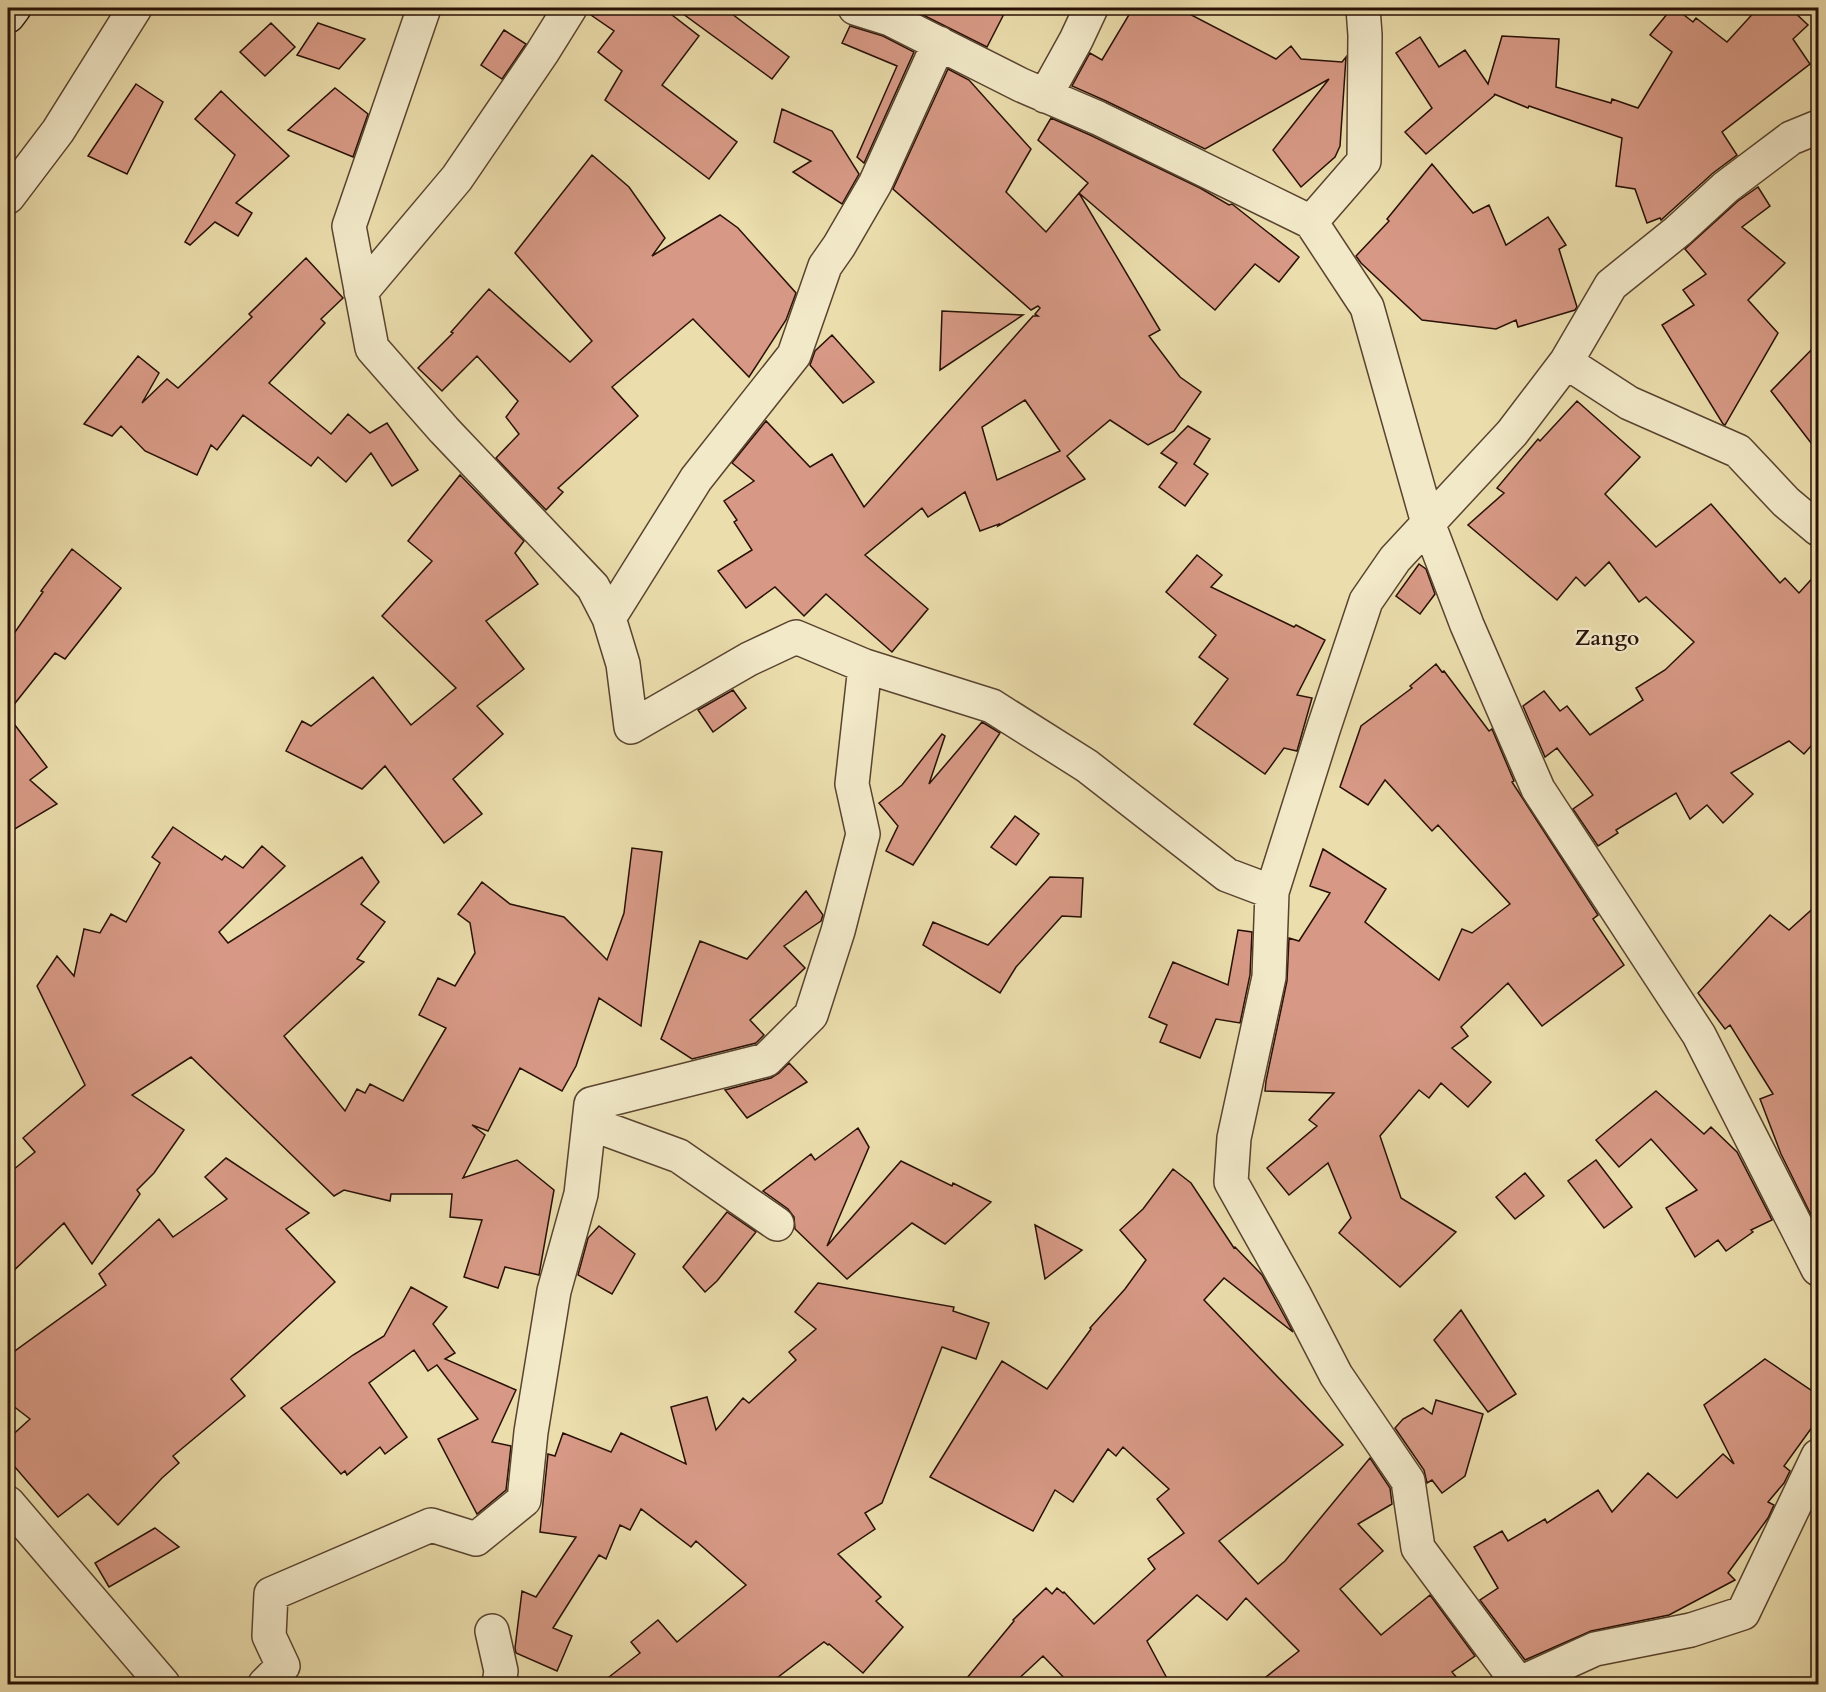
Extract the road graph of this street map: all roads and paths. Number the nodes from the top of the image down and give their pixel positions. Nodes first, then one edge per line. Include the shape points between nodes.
1 (14, 8) edge
2 (135, 8) edge
3 (424, 8) edge
4 (570, 8) edge
5 (855, 8) edge
6 (1091, 8) edge
7 (1363, 8) edge
8 (8, 16) edge
9 (939, 43) junction
10 (1045, 96) junction
11 (1818, 127) edge
12 (8, 197) edge
13 (1311, 222) junction
14 (361, 292) junction
15 (1566, 362) junction
16 (1428, 523) junction
17 (1818, 529) edge
18 (609, 618) junction
19 (865, 666) junction
20 (1272, 892) junction
21 (589, 1123) junction
22 (777, 1224) dead end
23 (1818, 1269) edge
24 (1818, 1456) edge
25 (8, 1503) edge
26 (492, 1631) dead end
27 (163, 1684) edge
28 (265, 1684) edge
29 (499, 1684) edge
30 (1519, 1684) edge

1 - 8 street
2 - 12 street via 58,131
3 - 14 street via 349,225
4 - 14 street via 457,178
5 - 9 street via 890,19
6 - 10 street
7 - 13 street via 1364,161
9 - 10 street
9 - 18 street via 875,184 825,267 794,356 696,479
10 - 13 street
11 - 15 street via 1791,138 1726,187 1611,285
13 - 16 street via 1367,307
14 - 18 street via 372,348 593,587
15 - 16 street via 1512,434
15 - 17 street via 1629,404 1738,451 1786,502
16 - 20 street via 1395,559 1366,601
16 - 23 street via 1538,789 1699,1035
18 - 19 street via 623,664 631,727 749,659 796,637
19 - 20 street via 992,706 1087,766 1227,875
19 - 21 street via 852,784 863,834 838,932 811,1015 766,1060 591,1104
20 - 30 street via 1269,977 1234,1138 1231,1182 1336,1375 1408,1481 1418,1548
21 - 22 street via 679,1155
21 - 28 street via 581,1194 554,1291 524,1500 476,1539 431,1525 271,1594 269,1636 283,1666
24 - 30 street via 1743,1613 1691,1629 1596,1649
25 - 27 street
26 - 29 street via 501,1671

